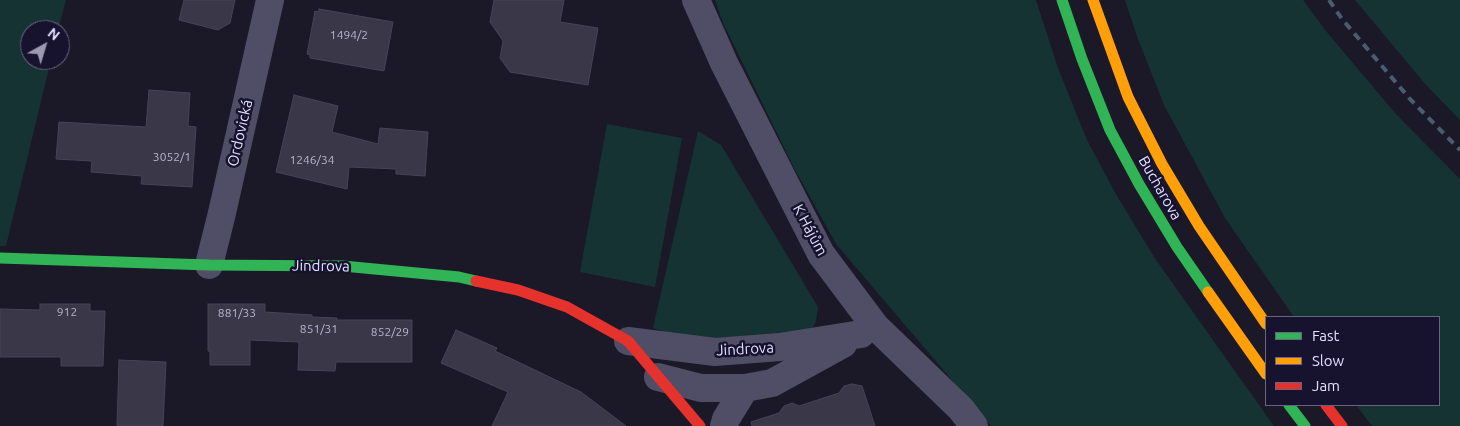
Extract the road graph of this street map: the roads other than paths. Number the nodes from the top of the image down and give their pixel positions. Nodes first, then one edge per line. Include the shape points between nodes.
1 (270, 0) edge
2 (696, 0) edge
3 (1062, 0) edge
4 (1093, 0) edge
5 (0, 258) edge
6 (209, 265) junction
7 (1265, 323) edge
8 (868, 330) junction
9 (628, 341) junction
10 (1265, 373) edge
11 (658, 377) junction
12 (745, 388) junction
13 (1290, 406) edge
14 (1327, 406) edge
15 (700, 426) edge
16 (724, 426) edge
17 (974, 426) edge
18 (1305, 426) edge
19 (1342, 426) edge

1 - 6 street, Ordovická
2 - 8 street, K Hájům via 724,63 821,254
3 - 10 main road, Bucharova via 1110,130 1139,184 1177,247
4 - 7 main road, Bucharova via 1128,97 1162,164
5 - 6 main road, Jindrova
6 - 9 main road, Jindrova via 343,266 459,277 518,290 567,307
8 - 9 street, Jindrova via 780,347 715,352
8 - 12 street, Jindrova via 772,383
8 - 17 street, K Hájům via 961,409
9 - 11 main road, Jindrova
11 - 12 street, Jindrova via 701,388
11 - 15 main road, Jindrova
12 - 16 street
13 - 18 main road
14 - 19 main road

